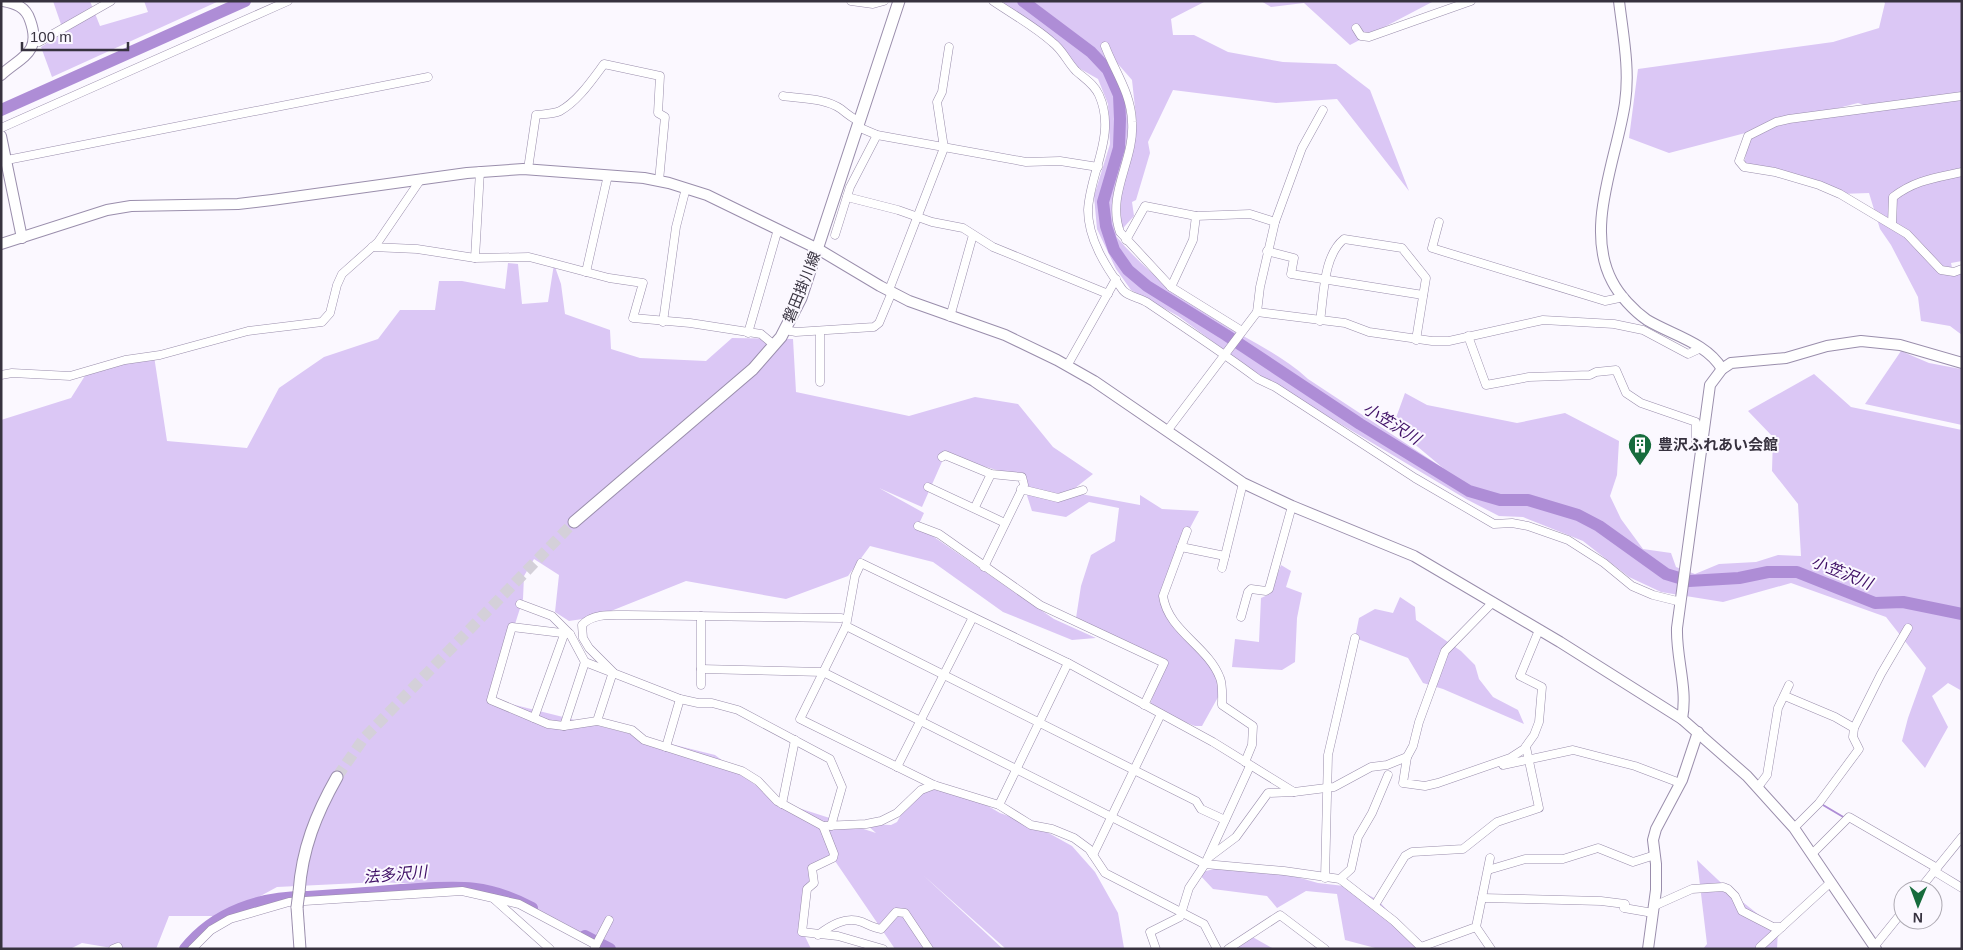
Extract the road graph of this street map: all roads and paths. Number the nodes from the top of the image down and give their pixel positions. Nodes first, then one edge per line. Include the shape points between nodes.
1 (3, 1) edge
2 (111, 1) edge
3 (288, 1) edge
4 (851, 1) edge
5 (884, 1) edge
6 (992, 1) edge
7 (1471, 1) edge
8 (1619, 1) edge
9 (899, 2) edge
10 (17, 3) edge
11 (1452, 5) edge
12 (1356, 28) dead end
13 (39, 42) dead end
14 (1105, 46) dead end
15 (949, 47) dead end
16 (1, 75) edge
17 (428, 77) dead end
18 (783, 96) dead end
19 (1962, 96) edge
20 (1323, 110) dead end
21 (859, 125) junction
22 (1, 128) edge
23 (877, 135) junction
24 (1, 136) edge
25 (944, 148) junction
26 (7, 160) junction
27 (1098, 167) junction
28 (528, 169) junction
29 (480, 171) junction
30 (1962, 172) edge
31 (608, 175) junction
32 (421, 179) junction
33 (659, 181) junction
34 (686, 188) junction
35 (847, 197) junction
36 (1196, 216) junction
37 (918, 217) junction
38 (1275, 222) junction
39 (1439, 222) dead end
40 (1892, 224) junction
41 (778, 229) junction
42 (835, 235) dead end
43 (973, 235) junction
44 (22, 238) junction
45 (1126, 240) junction
46 (1, 244) edge
47 (372, 247) junction
48 (818, 248) junction
49 (1267, 251) junction
50 (476, 258) junction
51 (1962, 269) edge
52 (586, 272) junction
53 (1116, 279) junction
54 (1326, 280) junction
55 (1171, 287) junction
56 (890, 291) junction
57 (1108, 294) junction
58 (1423, 295) junction
59 (1624, 297) junction
60 (1257, 312) junction
61 (950, 316) junction
62 (1320, 321) junction
63 (663, 322) junction
64 (785, 330) junction
65 (820, 331) junction
66 (748, 332) junction
67 (1241, 332) junction
68 (1468, 336) junction
69 (1416, 340) junction
70 (774, 345) junction
71 (1701, 348) junction
72 (1227, 353) junction
73 (1962, 363) edge
74 (1068, 366) junction
75 (1722, 369) junction
76 (1, 375) edge
77 (820, 382) dead end
78 (1166, 431) junction
79 (1702, 450) junction
80 (942, 457) dead end
81 (991, 474) junction
82 (1243, 482) junction
83 (928, 487) dead end
84 (1021, 489) junction
85 (1083, 490) dead end
86 (1292, 506) junction
87 (975, 507) junction
88 (574, 522) tunnel mouth
89 (1005, 522) junction
90 (918, 526) dead end
91 (1187, 531) dead end
92 (1181, 547) junction
93 (1225, 556) junction
94 (984, 567) junction
95 (1222, 568) dead end
96 (1493, 602) junction
97 (1681, 602) junction
98 (520, 604) dead end
99 (701, 616) junction
100 (1242, 617) dead end
101 (841, 618) dead end
102 (972, 618) junction
103 (846, 626) junction
104 (1908, 628) dead end
105 (1540, 630) junction
106 (568, 633) junction
107 (1355, 638) dead end
108 (585, 662) junction
109 (1068, 663) junction
110 (701, 669) junction
111 (613, 672) junction
112 (823, 672) junction
113 (944, 675) junction
114 (701, 685) dead end
115 (1789, 685) dead end
116 (1785, 696) junction
117 (680, 699) junction
118 (1144, 705) junction
119 (1161, 714) junction
120 (534, 718) junction
121 (1682, 719) junction
122 (597, 721) junction
123 (920, 721) junction
124 (1040, 723) junction
125 (564, 726) junction
126 (1854, 728) junction
127 (1698, 732) junction
128 (795, 740) junction
129 (666, 747) junction
130 (1526, 747) junction
131 (1407, 757) junction
132 (1528, 759) junction
133 (1502, 761) junction
134 (1248, 764) junction
135 (897, 767) junction
136 (1017, 770) junction
137 (1134, 770) junction
138 (1388, 775) dead end
139 (336, 777) tunnel mouth
140 (1680, 783) junction
141 (934, 785) junction
142 (1758, 787) junction
143 (1328, 788) junction
144 (1294, 792) junction
145 (782, 804) junction
146 (999, 805) junction
147 (1112, 817) junction
148 (1225, 820) junction
149 (827, 826) junction
150 (1794, 828) junction
151 (1962, 837) edge
152 (1812, 854) junction
153 (1093, 855) junction
154 (1655, 855) junction
155 (1490, 858) dead end
156 (1206, 861) junction
157 (1488, 870) junction
158 (1936, 870) junction
159 (1325, 878) junction
160 (1340, 879) junction
161 (1928, 880) edge
162 (1831, 882) junction
163 (1962, 888) edge
164 (492, 898) junction
165 (1482, 898) junction
166 (1375, 905) junction
167 (523, 906) junction
168 (1653, 910) junction
169 (1181, 913) junction
170 (609, 920) dead end
171 (521, 922) junction
172 (1893, 924) edge
173 (1476, 927) junction
174 (1782, 927) junction
175 (818, 934) junction
176 (595, 947) edge
177 (1760, 947) dead end
178 (1422, 948) edge
179 (1875, 948) edge
180 (192, 949) edge
181 (300, 949) edge
182 (550, 949) edge
183 (883, 949) edge
184 (928, 949) edge
185 (1156, 949) edge
186 (1217, 949) edge
187 (1228, 949) edge
188 (1325, 949) edge
189 (1491, 949) edge
190 (1648, 949) edge

1 - 10 street
2 - 13 street
3 - 22 street
4 - 5 street via 873,4
6 - 27 street via 1052,41 1074,69 1094,85 1100,96 1106,129
7 - 11 street
8 - 59 street via 1627,77 1625,103 1600,230 1603,258 1612,281
9 - 21 main road, 磐田掛川線
10 - 16 street via 26,10 36,34 24,58
11 - 12 street via 1369,37 1361,36
14 - 45 street via 1121,77 1133,124 1115,203 1116,222
15 - 25 street via 942,92 937,102
17 - 26 street
18 - 21 street via 821,101 841,109
19 - 40 street via 1789,119 1753,132 1745,142 1739,161 1744,167 1819,185
20 - 38 street via 1302,148
21 - 23 street
21 - 48 main road, 磐田掛川線
23 - 25 street
23 - 35 street
24 - 26 street
25 - 27 street via 1026,162 1060,161
25 - 37 street
26 - 44 street
27 - 53 street via 1090,194 1090,225 1101,255
28 - 29 street
28 - 31 street
28 - 33 street via 536,115 558,111 568,105 604,64 660,76 657,107 658,113 665,117
29 - 32 street
29 - 50 street
30 - 40 street via 1908,186 1893,198
31 - 33 street
31 - 52 street
32 - 44 street via 247,203 130,206 107,210
32 - 47 street
33 - 34 street
34 - 41 street
34 - 63 street via 676,227
35 - 37 street
35 - 42 street
36 - 38 street via 1250,214
36 - 45 street via 1145,206
36 - 55 street via 1193,240
37 - 43 street via 963,228
37 - 56 street
38 - 49 street
39 - 59 street via 1432,248 1605,301
40 - 51 street via 1908,234 1941,270 1954,272
41 - 48 street
41 - 66 street
43 - 57 street via 993,247
43 - 61 street
44 - 46 street
45 - 55 street
47 - 50 street via 417,249
47 - 76 street via 342,274 330,313 322,322 248,331 70,376
48 - 56 street
48 - 64 main road, 磐田掛川線 via 801,298
49 - 54 street via 1294,258 1290,274
49 - 60 street
50 - 52 street via 529,257
52 - 63 street via 643,283 633,318
53 - 57 street
53 - 72 street via 1123,292 1145,301
54 - 58 street
54 - 58 street via 1335,246 1344,238 1402,248 1426,278
54 - 62 street
55 - 67 street
56 - 61 street
56 - 65 street via 879,323 874,327
57 - 74 street
58 - 69 street
59 - 71 street via 1647,320
60 - 62 street
60 - 67 street
61 - 74 street via 1005,335
62 - 69 street via 1345,323 1369,332
63 - 66 street
64 - 65 street
64 - 70 main road, 磐田掛川線
65 - 77 street
66 - 70 street via 761,334
67 - 72 street
68 - 69 street via 1449,341
68 - 71 street via 1543,320 1589,322 1642,330 1688,354
68 - 79 street via 1486,385 1529,377 1590,375 1616,370 1626,393 1641,402 1696,422 1696,447
70 - 88 main road, 磐田掛川線 via 753,369
71 - 75 street via 1710,353
72 - 78 street
72 - 97 street via 1258,379 1494,524 1528,526 1568,540 1632,586
73 - 75 street via 1900,345 1861,341 1827,346 1786,358 1731,363
74 - 78 street
75 - 79 street via 1710,385
78 - 82 street
79 - 97 street
80 - 81 street via 945,455
81 - 84 street via 1022,477 1024,484
81 - 87 street
82 - 86 street
82 - 93 street
83 - 87 street
84 - 85 street via 1058,498
84 - 89 street
86 - 96 street via 1414,556
86 - 100 street via 1269,589 1251,589 1248,592
87 - 89 street
89 - 94 street
90 - 94 street via 939,534
91 - 92 street
92 - 93 street
92 - 134 street via 1163,596 1164,606 1183,634 1214,665 1222,680 1222,705 1253,726
93 - 95 street
94 - 118 street via 1040,605 1164,663
96 - 105 street
96 - 131 street via 1445,651
97 - 121 street via 1677,640 1685,693
98 - 106 street via 552,616
99 - 101 street
99 - 110 street
99 - 111 street via 627,614 586,620 582,625 583,638
102 - 103 street via 861,563
102 - 109 street
102 - 113 street
103 - 112 street
103 - 113 street
104 - 126 street
105 - 121 street
105 - 130 street via 1520,676 1542,687 1539,722
106 - 108 street
106 - 120 street
106 - 120 street via 512,627 491,700
107 - 143 street via 1328,755
108 - 111 street
108 - 125 street
109 - 118 street
109 - 124 street
110 - 112 street
110 - 114 street
111 - 117 street
111 - 122 street
112 - 123 street
112 - 135 street via 800,719
113 - 123 street
113 - 124 street
115 - 116 street
116 - 126 street
116 - 142 street via 1778,708 1767,775
117 - 128 street via 738,710
117 - 129 street
118 - 119 street
119 - 134 street
119 - 137 street
120 - 125 street
121 - 127 street
122 - 125 street
122 - 129 street via 632,730 644,740
123 - 135 street
123 - 136 street
124 - 136 street
124 - 137 street
126 - 150 street via 1853,737 1859,749 1819,804
127 - 140 street
127 - 142 street
128 - 145 street
128 - 149 street via 830,759 842,787
129 - 145 street via 742,771
130 - 132 street
130 - 133 street
131 - 133 street via 1403,784 1424,786
131 - 143 street via 1371,767
132 - 133 street via 1503,765
132 - 140 street via 1573,750 1635,766
132 - 166 street via 1539,808 1497,822 1463,848 1412,852 1405,856
134 - 144 street
134 - 148 street
135 - 141 street
136 - 146 street
136 - 147 street
137 - 147 street
137 - 148 street via 1196,801 1201,809
138 - 160 street via 1358,837 1351,869
139 - 181 main road, bridge via 318,811 305,850 297,907
140 - 154 street via 1656,829
141 - 146 street
141 - 149 street via 920,790 890,817 866,824
142 - 150 street
143 - 144 street
143 - 159 street
144 - 156 street via 1268,793 1236,837
145 - 149 street
146 - 153 street via 1031,824 1074,838
147 - 153 street
147 - 156 street
148 - 156 street
149 - 175 street via 833,858 812,868 814,883 807,889 801,928 802,932
150 - 152 street
151 - 158 street
152 - 158 street via 1849,818
152 - 162 street
153 - 169 street via 1106,873
154 - 157 street via 1633,862 1598,848 1563,859 1525,859
154 - 168 street via 1657,874
155 - 157 street
156 - 159 street
156 - 169 street via 1189,888
157 - 165 street
158 - 161 street
158 - 163 street
159 - 160 street
160 - 166 street
162 - 174 street
162 - 179 street
164 - 167 street
164 - 171 street
164 - 180 street via 462,890 289,902 230,919 211,930
165 - 168 street via 1600,901 1625,904 1624,908
165 - 173 street
166 - 178 street
167 - 171 street
167 - 176 street
168 - 174 street via 1692,889 1723,887 1735,896 1742,911 1773,927
168 - 190 street
169 - 185 street via 1180,917 1150,932
169 - 186 street via 1204,924
170 - 176 street
171 - 182 street
172 - 179 street
173 - 178 street
173 - 189 street
174 - 177 street
175 - 183 street via 838,936
175 - 184 street via 843,921 860,921 881,929 896,912 905,913
187 - 188 street via 1280,915

